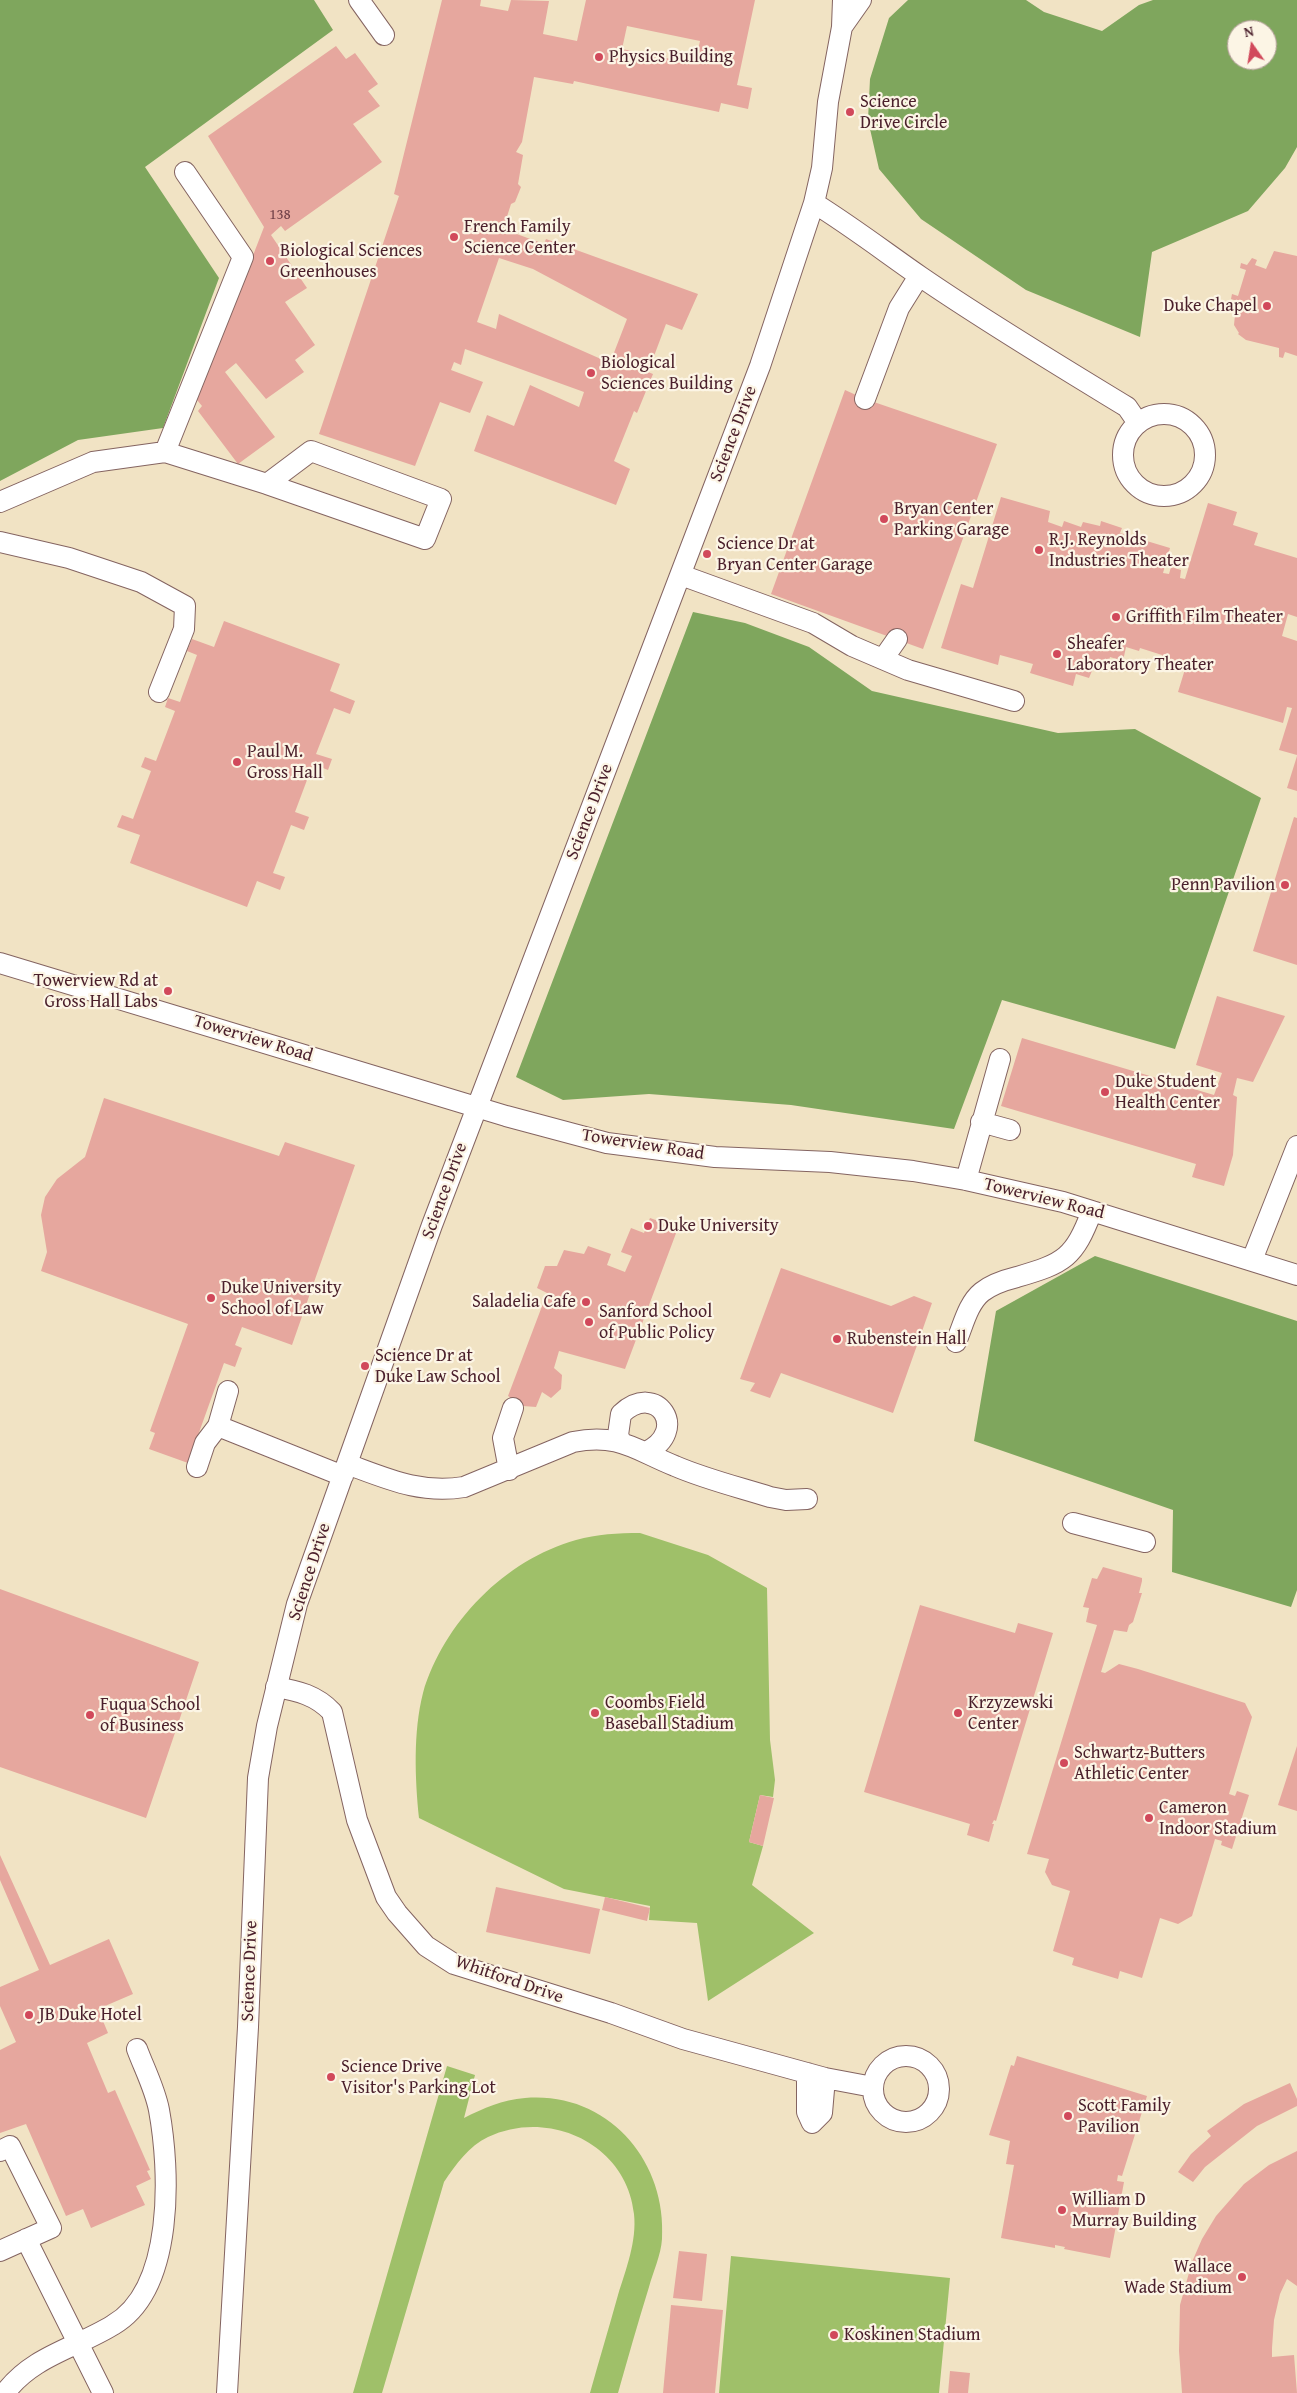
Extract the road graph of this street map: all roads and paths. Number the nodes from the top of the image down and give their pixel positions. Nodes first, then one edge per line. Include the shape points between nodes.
1 (359, 0) edge
2 (843, 0) edge
3 (861, 0) edge
4 (842, 27) junction
5 (384, 35) dead end
6 (185, 172) dead end
7 (814, 203) junction
8 (919, 276) junction
9 (865, 399) dead end
10 (1138, 423) junction
11 (165, 452) junction
12 (267, 484) junction
13 (0, 502) edge
14 (0, 542) edge
15 (681, 575) junction
16 (897, 639) dead end
17 (883, 659) junction
18 (159, 692) dead end
19 (1014, 701) dead end
20 (0, 963) edge
21 (1000, 1059) dead end
22 (477, 1107) junction
23 (981, 1122) junction
24 (1010, 1130) dead end
25 (1297, 1146) edge
26 (966, 1180) junction
27 (1092, 1211) junction
28 (1252, 1260) junction
29 (1297, 1275) edge
30 (956, 1342) dead end
31 (228, 1391) dead end
32 (513, 1408) dead end
33 (218, 1426) junction
34 (621, 1442) junction
35 (646, 1452) junction
36 (197, 1467) dead end
37 (345, 1470) junction
38 (509, 1470) junction
39 (808, 1498) dead end
40 (1073, 1523) dead end
41 (1145, 1542) dead end
42 (276, 1686) junction
43 (137, 2048) dead end
44 (872, 2087) dead end
45 (0, 2151) edge
46 (26, 2240) junction
47 (0, 2251) edge
48 (76, 2342) junction
49 (5, 2393) edge
50 (103, 2393) edge
51 (227, 2393) edge

1 - 5 street
2 - 4 street, Science Drive
3 - 4 street, Science Drive
4 - 7 street, Science Drive
6 - 11 street via 243,257
7 - 8 street
7 - 15 street, Science Drive via 760,366
8 - 9 street via 899,308
8 - 10 street via 1005,333 1128,407
10 - 10 street via 1124,447 1127,474 1146,492 1159,496 1173,496 1186,491 1196,482 1206,457 1198,431 1189,422 1163,414
11 - 12 street
11 - 13 street via 93,462
12 - 12 street via 425,539 441,499 311,451
14 - 18 street via 68,558 132,579 185,606 184,629
15 - 17 street via 812,623
15 - 22 street, Science Drive
16 - 17 street
17 - 19 street via 908,670
20 - 22 street, Towerview Road
21 - 23 street
22 - 26 street, Towerview Road via 590,1139 652,1149 716,1157 830,1162
22 - 37 street, Science Drive
23 - 24 street
23 - 26 street
25 - 28 street
26 - 27 street, Towerview Road
27 - 28 street, Towerview Road
27 - 30 street via 1079,1244 1070,1255 1042,1270 1008,1279 981,1292 972,1304
28 - 29 street, Towerview Road
31 - 33 street
32 - 38 street via 503,1438
33 - 36 street via 205,1443
33 - 37 street
34 - 35 street
34 - 35 street via 618,1435 621,1414 635,1403 655,1404 662,1410 666,1437
34 - 38 street via 591,1438 573,1442
35 - 39 street via 674,1466 770,1497 786,1500
37 - 38 street via 432,1490 464,1487
37 - 42 street, Science Drive via 297,1604
40 - 41 street
42 - 44 street, Whitford Drive via 298,1690 322,1701 332,1712 357,1820 386,1897 426,1946 454,1964 611,2013 682,2039
42 - 51 street, Science Drive via 258,1778 248,2027
43 - 48 street via 158,2107 165,2150 166,2206 154,2273 128,2314 114,2325
45 - 46 street via 10,2146 51,2228
46 - 47 street
46 - 48 street
48 - 49 street via 47,2356 25,2372
48 - 50 street

